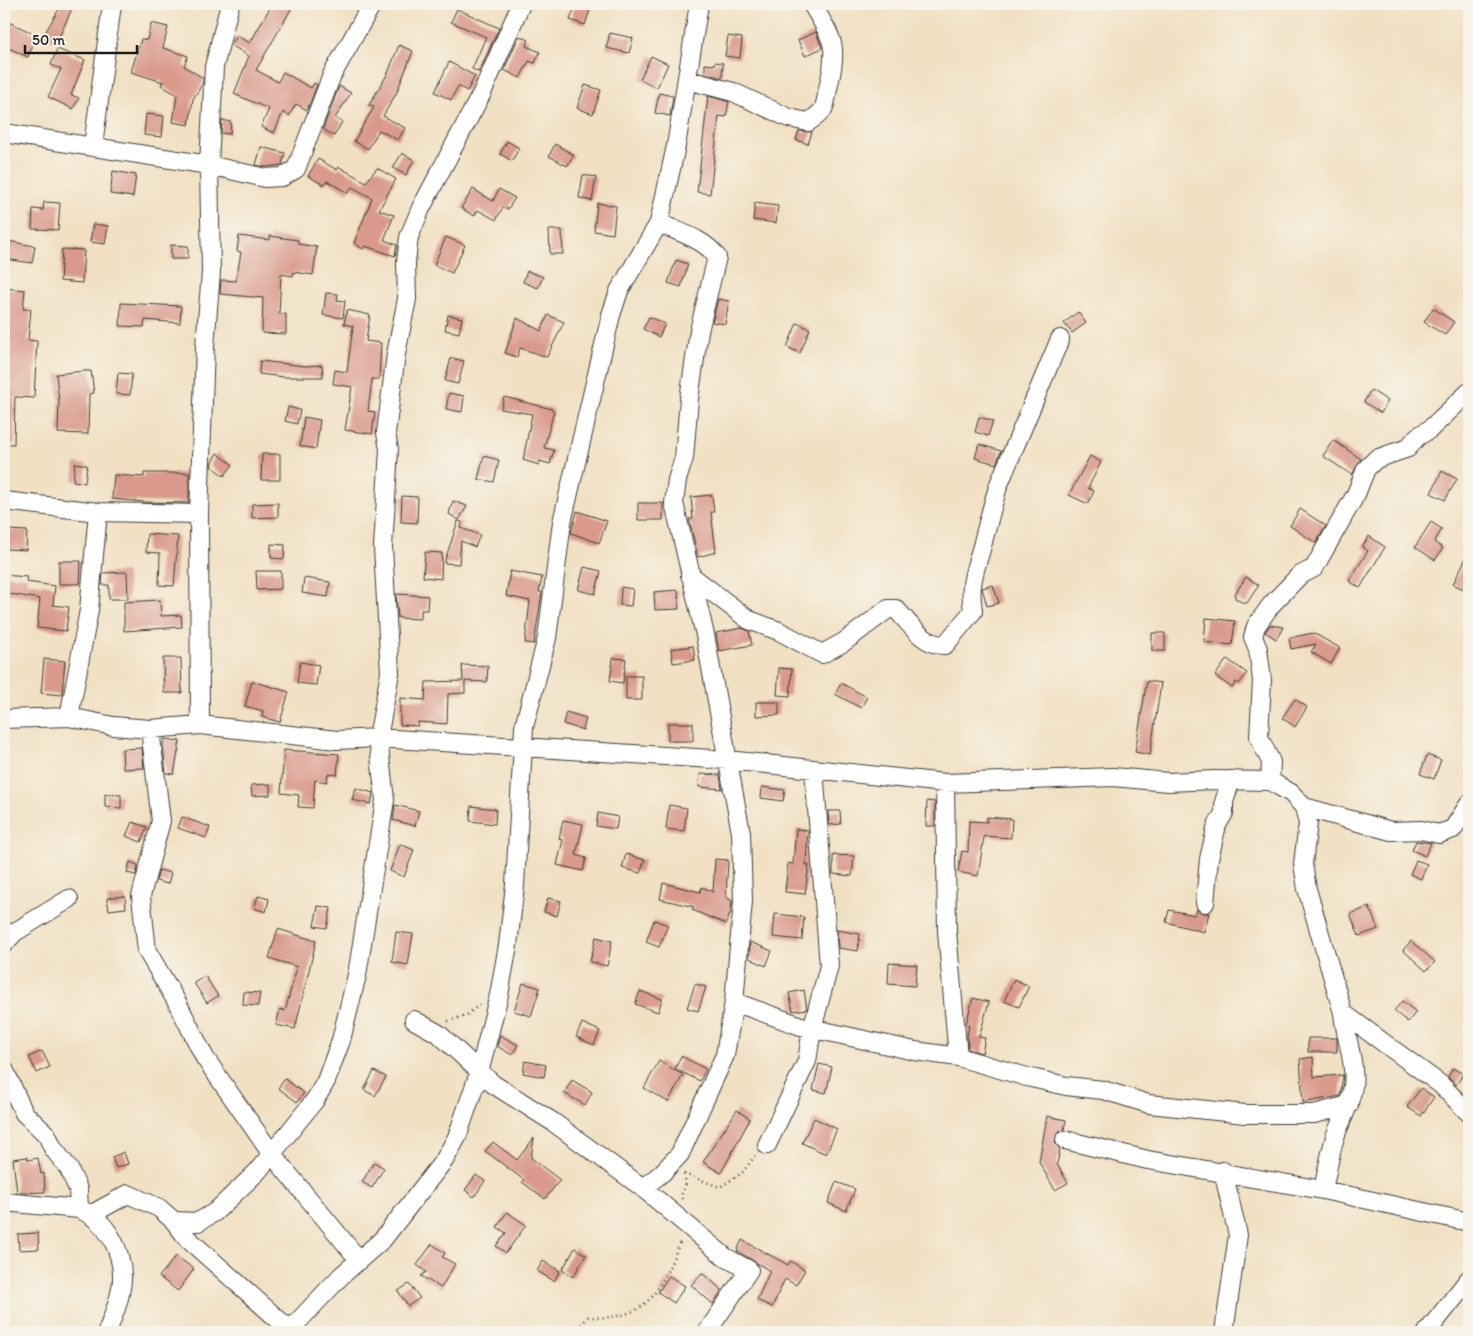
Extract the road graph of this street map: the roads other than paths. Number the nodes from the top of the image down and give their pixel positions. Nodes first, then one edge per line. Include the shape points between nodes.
1 (112, 4) edge
2 (230, 4) edge
3 (372, 4) edge
4 (521, 4) edge
5 (700, 4) edge
6 (812, 4) edge
7 (688, 80) junction
8 (4, 133) edge
9 (93, 146) junction
10 (209, 165) junction
11 (659, 223) junction
12 (1060, 339) dead end
13 (1469, 392) edge
14 (4, 501) edge
15 (98, 512) junction
16 (199, 514) junction
17 (690, 575) junction
18 (70, 717) junction
19 (4, 719) edge
20 (200, 725) junction
21 (150, 729) junction
22 (378, 738) junction
23 (523, 748) junction
24 (728, 760) junction
25 (814, 769) junction
26 (1231, 780) junction
27 (1270, 781) junction
28 (945, 783) junction
29 (1469, 804) edge
30 (1304, 807) junction
31 (69, 899) dead end
32 (1205, 903) dead end
33 (4, 944) edge
34 (734, 1002) junction
35 (1343, 1013) junction
36 (414, 1020) dead end
37 (812, 1029) junction
38 (958, 1057) junction
39 (4, 1069) edge
40 (480, 1073) junction
41 (1349, 1105) junction
42 (1469, 1113) edge
43 (1065, 1140) dead end
44 (767, 1145) road end
45 (271, 1153) junction
46 (1223, 1171) junction
47 (643, 1188) junction
48 (1323, 1190) junction
49 (4, 1202) edge
50 (86, 1212) junction
51 (174, 1221) junction
52 (1469, 1222) edge
53 (359, 1260) junction
54 (1469, 1279) edge
55 (107, 1332) edge
56 (707, 1332) edge
57 (1224, 1332) edge
58 (1427, 1332) edge

1 - 9 street
2 - 10 street via 214,67
3 - 10 street via 332,75 296,169 273,178
4 - 22 street via 482,93 409,237 407,299 386,433 389,449 383,546 390,672
5 - 7 street
6 - 7 street via 828,28 835,49 827,102 822,113 808,122 789,118 733,92
7 - 11 street
8 - 9 street
9 - 10 street
10 - 16 street via 211,272
11 - 17 street via 698,240 713,250 717,258 699,331 684,458 674,503
11 - 23 street via 619,291 599,358 562,522 547,638 524,727
12 - 17 street via 998,484 974,568 970,591 973,611 945,645 922,638 896,610 888,609 822,654 779,631 749,620
13 - 27 street via 1408,448 1376,459 1366,469 1356,494 1314,568 1299,576 1285,590 1256,626 1253,637 1262,680 1259,737 1271,762
14 - 15 street
15 - 16 street
15 - 18 street via 89,610
16 - 20 street
17 - 24 street
18 - 19 street
18 - 21 street via 113,726
20 - 21 street
20 - 22 street via 337,740
21 - 45 street via 160,821 141,896 147,951 205,1058
22 - 23 street
22 - 45 street via 385,800 357,975 341,1040 326,1081 315,1100
23 - 24 street
23 - 40 street via 508,945
24 - 25 street
24 - 34 street via 742,853 743,901
25 - 28 street
25 - 37 street via 829,966
26 - 27 street
26 - 28 street via 1168,782 1113,777
26 - 32 street via 1209,859
27 - 30 street
28 - 38 street via 947,931
29 - 30 street via 1453,829 1439,834 1421,830 1391,831
30 - 35 street via 1308,823 1303,864 1307,890
31 - 33 street via 15,932
34 - 37 street
34 - 47 street via 725,1055 680,1154
35 - 41 street via 1353,1084
35 - 42 street via 1440,1084
36 - 40 street via 456,1048
37 - 38 street
37 - 44 street via 807,1061
38 - 41 street via 1027,1077 1103,1090 1149,1104 1245,1114 1314,1114
39 - 50 street via 24,1113 47,1135 69,1169
40 - 47 street
40 - 53 street via 457,1137 445,1159 383,1238
41 - 48 street via 1336,1135
43 - 46 street via 1148,1160
45 - 51 street via 257,1172 214,1212 198,1222
45 - 53 street
46 - 48 street
46 - 57 street via 1238,1235
47 - 56 street via 725,1257 750,1270
48 - 52 street
49 - 50 street
50 - 51 street via 128,1194 159,1208
50 - 55 street via 111,1235 118,1253 122,1280
51 - 53 street via 188,1239 290,1330
54 - 58 street

